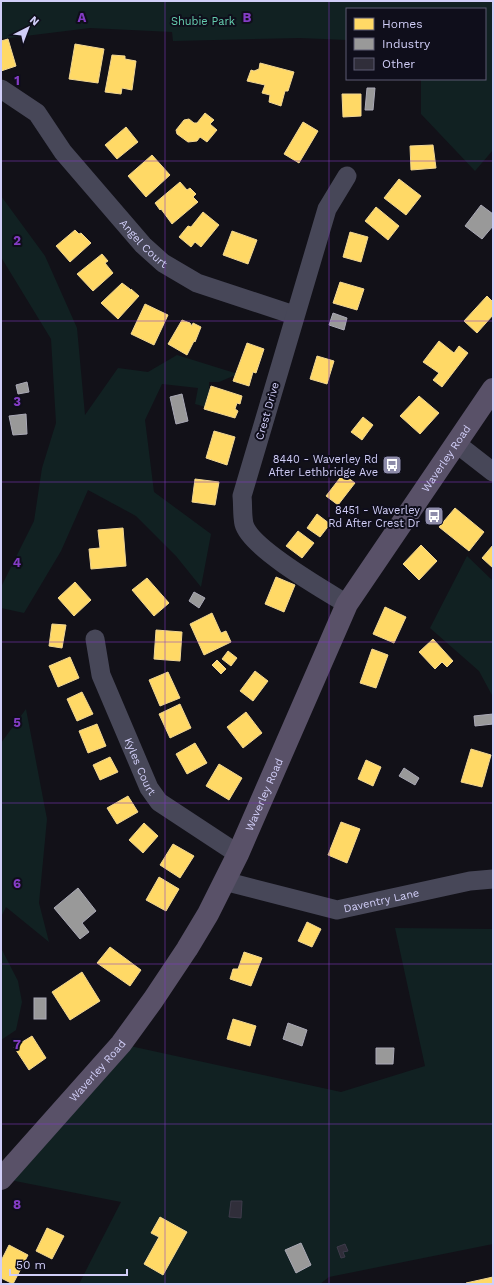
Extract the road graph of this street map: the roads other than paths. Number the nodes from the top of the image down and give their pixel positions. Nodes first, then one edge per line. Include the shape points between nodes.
1 (1, 89) edge
2 (347, 176) dead end
3 (294, 316) junction
4 (493, 389) edge
5 (457, 444) junction
6 (493, 472) edge
7 (347, 604) junction
8 (95, 639) dead end
9 (238, 854) junction
10 (493, 879) edge
11 (224, 881) junction
12 (1, 1179) edge

1 - 3 street, Angel Court via 37,112 63,152 143,245 163,263 197,283
2 - 3 street, Crest Drive via 327,209
3 - 7 street, Crest Drive via 242,496 244,524 254,540
4 - 5 main road, Waverley Road
5 - 6 street
5 - 7 main road, Waverley Road
7 - 9 main road, Waverley Road
8 - 9 street, Kyles Court via 101,675 149,788 159,802
9 - 11 main road, Waverley Road
10 - 11 street, Daventry Lane via 470,881 337,910
11 - 12 main road, Waverley Road via 187,949 130,1031

